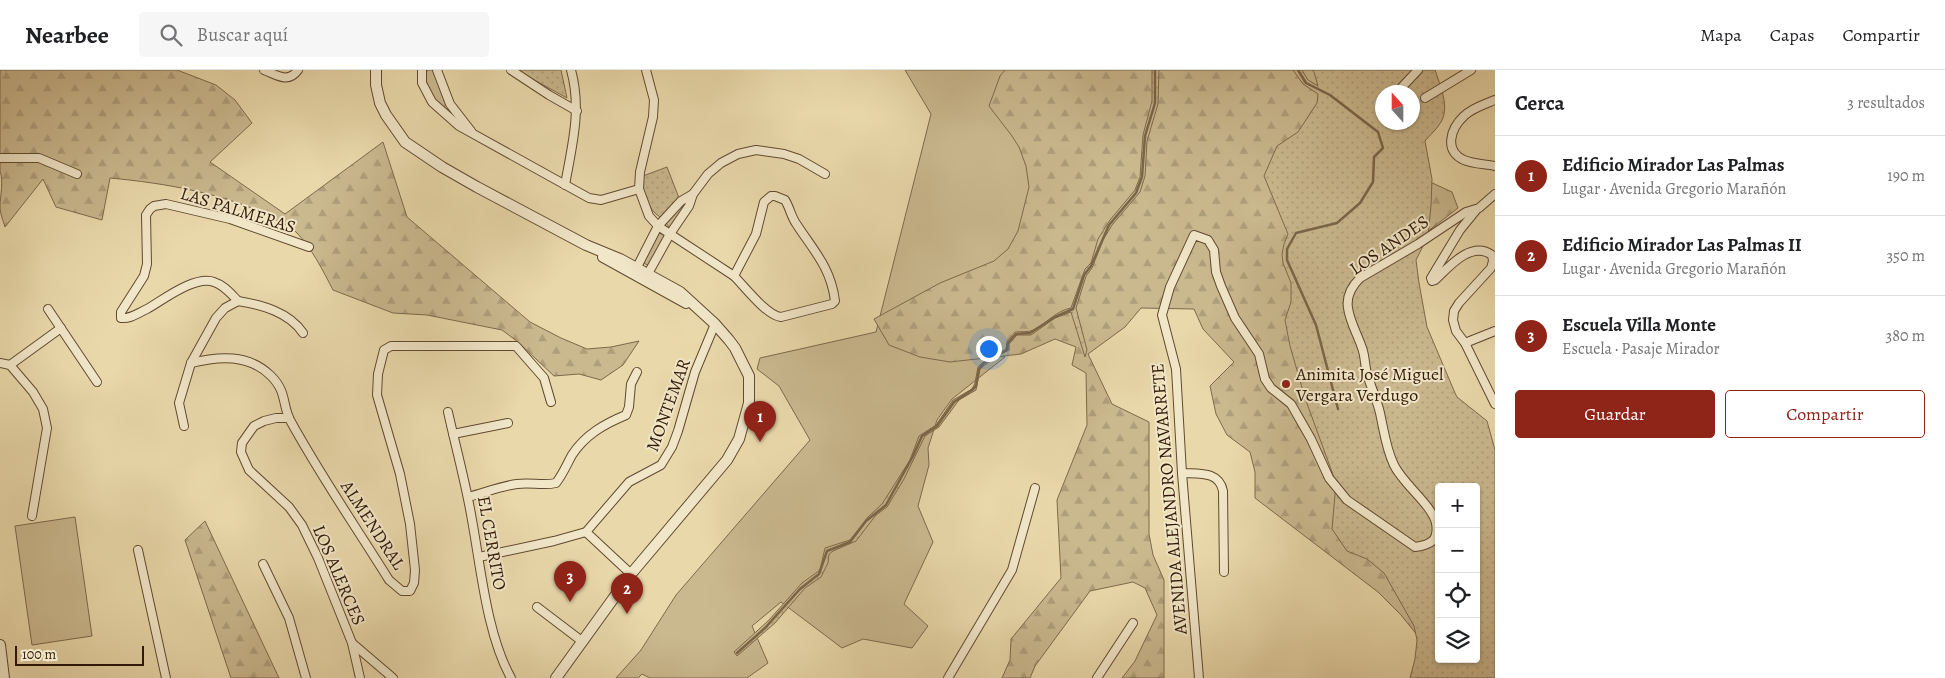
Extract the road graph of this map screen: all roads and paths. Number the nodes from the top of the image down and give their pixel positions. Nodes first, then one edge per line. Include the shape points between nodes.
1 (264, 70) edge
2 (298, 70) edge
3 (376, 70) edge
4 (422, 70) edge
5 (438, 70) edge
6 (511, 70) edge
7 (571, 70) edge
8 (646, 70) edge
9 (1418, 70) edge
10 (1471, 70) edge
11 (1404, 85) edge
12 (1425, 98) dead end
13 (1495, 100) edge
14 (450, 104) junction
15 (577, 110) junction
16 (443, 111) junction
17 (472, 133) junction
18 (0, 158) edge
19 (1495, 166) edge
20 (77, 174) dead end
21 (824, 174) dead end
22 (565, 185) junction
23 (639, 189) junction
24 (693, 194) junction
25 (1495, 194) edge
26 (1479, 208) junction
27 (658, 226) junction
28 (670, 234) junction
29 (1194, 235) joint
30 (309, 247) dead end
31 (635, 271) junction
32 (734, 276) junction
33 (646, 277) junction
34 (238, 302) junction
35 (48, 309) dead end
36 (715, 324) junction
37 (61, 328) junction
38 (1495, 331) edge
39 (303, 333) dead end
40 (1465, 343) junction
41 (0, 363) edge
42 (191, 363) junction
43 (10, 364) junction
44 (637, 372) dead end
45 (97, 382) dead end
46 (551, 402) dead end
47 (1495, 404) edge
48 (448, 412) dead end
49 (289, 418) junction
50 (508, 423) dead end
51 (184, 426) dead end
52 (453, 434) junction
53 (1182, 473) junction
54 (1035, 488) dead end
55 (468, 497) junction
56 (32, 516) dead end
57 (586, 532) junction
58 (138, 550) dead end
59 (479, 557) junction
60 (263, 564) dead end
61 (1224, 572) dead end
62 (631, 574) junction
63 (537, 607) dead end
64 (1133, 623) dead end
65 (583, 642) junction
66 (352, 643) junction
67 (0, 645) edge
68 (4, 678) edge
69 (166, 678) edge
70 (306, 678) edge
71 (360, 678) edge
72 (392, 678) edge
73 (511, 678) edge
74 (556, 678) edge
75 (948, 678) edge
76 (1097, 678) edge
77 (1199, 678) edge

1 - 2 street via 286,79 292,78
3 - 31 street via 380,103 405,142 442,167 590,250
4 - 16 street via 422,83 427,93
5 - 14 street
6 - 15 street
7 - 15 street
8 - 23 street via 654,100 653,118
9 - 11 street
10 - 12 street
13 - 19 street via 1465,115 1452,134 1450,144 1465,161
14 - 16 street
14 - 17 street
15 - 22 street
16 - 17 street
17 - 22 street
18 - 20 street via 39,158
21 - 24 street via 800,159 756,150 738,154 721,163
22 - 23 street via 600,200
23 - 27 street via 649,216
24 - 27 street via 681,201
24 - 28 street via 689,206
25 - 26 street, LOS ANDES
26 - 29 street, LOS ANDES via 1460,215 1360,278 1349,296 1350,317 1364,354 1393,464 1436,522 1436,534 1426,546 1415,547 1347,500 1329,478 1291,404 1271,388 1260,354 1235,318 1216,272 1214,250 1208,240
26 - 40 street via 1460,230 1431,278 1436,280 1468,253 1481,251 1492,255 1491,268 1454,312 1456,330
27 - 28 street
27 - 31 street
28 - 32 street
28 - 33 street
29 - 53 street, AVENIDA ALEJANDRO NAVARRETE via 1170,287 1162,315 1176,370
30 - 34 street, LAS PALMERAS via 230,219 166,204 150,209 146,215 147,264 144,276 120,312 122,318 133,316 204,280 223,286
31 - 33 street
32 - 32 street via 774,316 821,308 835,301 821,259 796,225 785,200 775,196 764,202 756,234
33 - 36 street
34 - 39 street via 269,308 299,326
34 - 42 street via 225,308 216,318
35 - 37 street
36 - 57 street, MONTEMAR via 665,460 656,469 629,482
36 - 62 street via 735,348 749,376 749,403 739,438 727,460
37 - 43 street
37 - 45 street
38 - 40 street
40 - 47 street
41 - 43 street
42 - 49 street, ALMENDRAL via 228,357 261,368 281,388
42 - 51 street via 179,403
43 - 56 street via 33,392 43,410 47,428
44 - 55 street via 630,384 626,415 610,421 588,437 556,483 515,484
46 - 49 street, ALMENDRAL via 544,378 516,346 391,346 384,350 377,395 400,474 410,524 415,570 410,591 402,591 389,580
48 - 52 street, EL CERRITO
49 - 66 street, LOS ALERCES via 264,421 254,426 242,443 241,452 249,470 289,507 302,525
50 - 52 street
52 - 55 street, EL CERRITO
53 - 61 street via 1213,476 1221,482
53 - 77 street, AVENIDA ALEJANDRO NAVARRETE
54 - 75 street via 1012,570
55 - 59 street, EL CERRITO
57 - 59 street
57 - 62 street
58 - 69 street
59 - 73 street, EL CERRITO via 497,647
60 - 70 street via 289,618
62 - 65 street
63 - 65 street
64 - 76 street
65 - 74 street
66 - 71 street, LOS ALERCES
66 - 72 street
67 - 68 street

